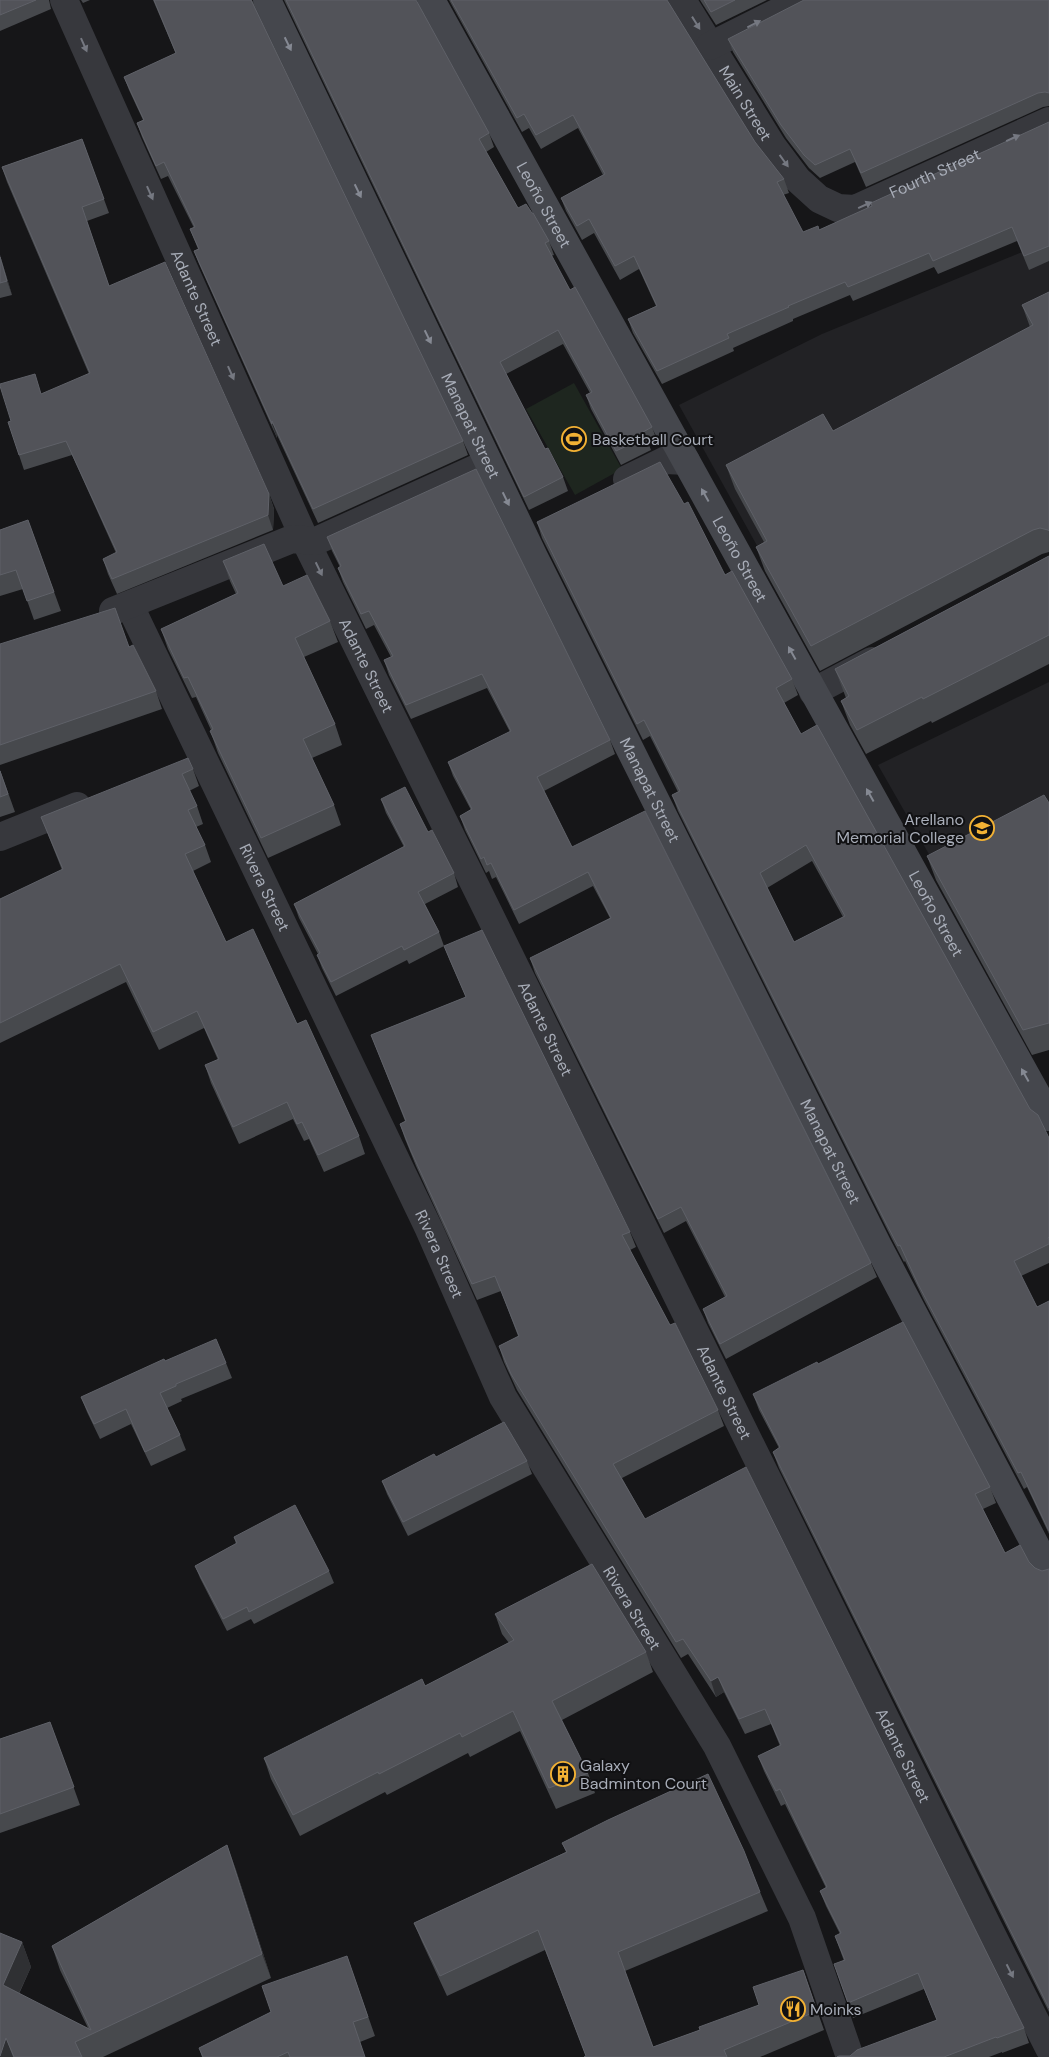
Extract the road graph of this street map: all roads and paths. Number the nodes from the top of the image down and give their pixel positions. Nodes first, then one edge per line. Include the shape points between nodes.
1 (64, 0) edge
2 (267, 0) edge
3 (431, 0) edge
4 (682, 0) edge
5 (802, 0) edge
6 (710, 46) junction
7 (1049, 122) edge
8 (819, 199) joint
9 (686, 461) junction
10 (488, 463) junction
11 (606, 489) edge
12 (547, 518) edge
13 (522, 531) junction
14 (305, 540) junction
15 (130, 606) junction
16 (93, 618) edge
17 (890, 652) edge
18 (813, 692) junction
19 (203, 755) junction
20 (176, 766) edge
21 (102, 796) edge
22 (0, 837) edge
23 (1049, 1117) edge
24 (1049, 1571) edge
25 (1049, 2048) edge
26 (850, 2057) edge

1 -> 14 street, Adante Street
2 -> 10 main road, Manapat Street
3 - 9 main road, Leoño Street
4 -> 6 street, Main Street
6 -> 5 street
6 -> 8 street, Main Street via 773,146 797,179
8 -> 7 street, Fourth Street via 838,208 855,209
9 - 11 street via 666,460
18 -> 9 main road, Leoño Street
10 -> 13 main road, Manapat Street
10 - 14 street via 316,541
12 - 13 street
13 - 24 main road, Manapat Street via 878,1246
14 - 15 street via 292,539
14 -> 25 street, Adante Street
15 - 16 street
15 - 19 street, Rivera Street
17 - 18 street
23 -> 18 main road, Leoño Street
19 - 20 street
19 - 26 street, Rivera Street via 428,1229 503,1397 725,1763 802,1918
21 - 22 street

